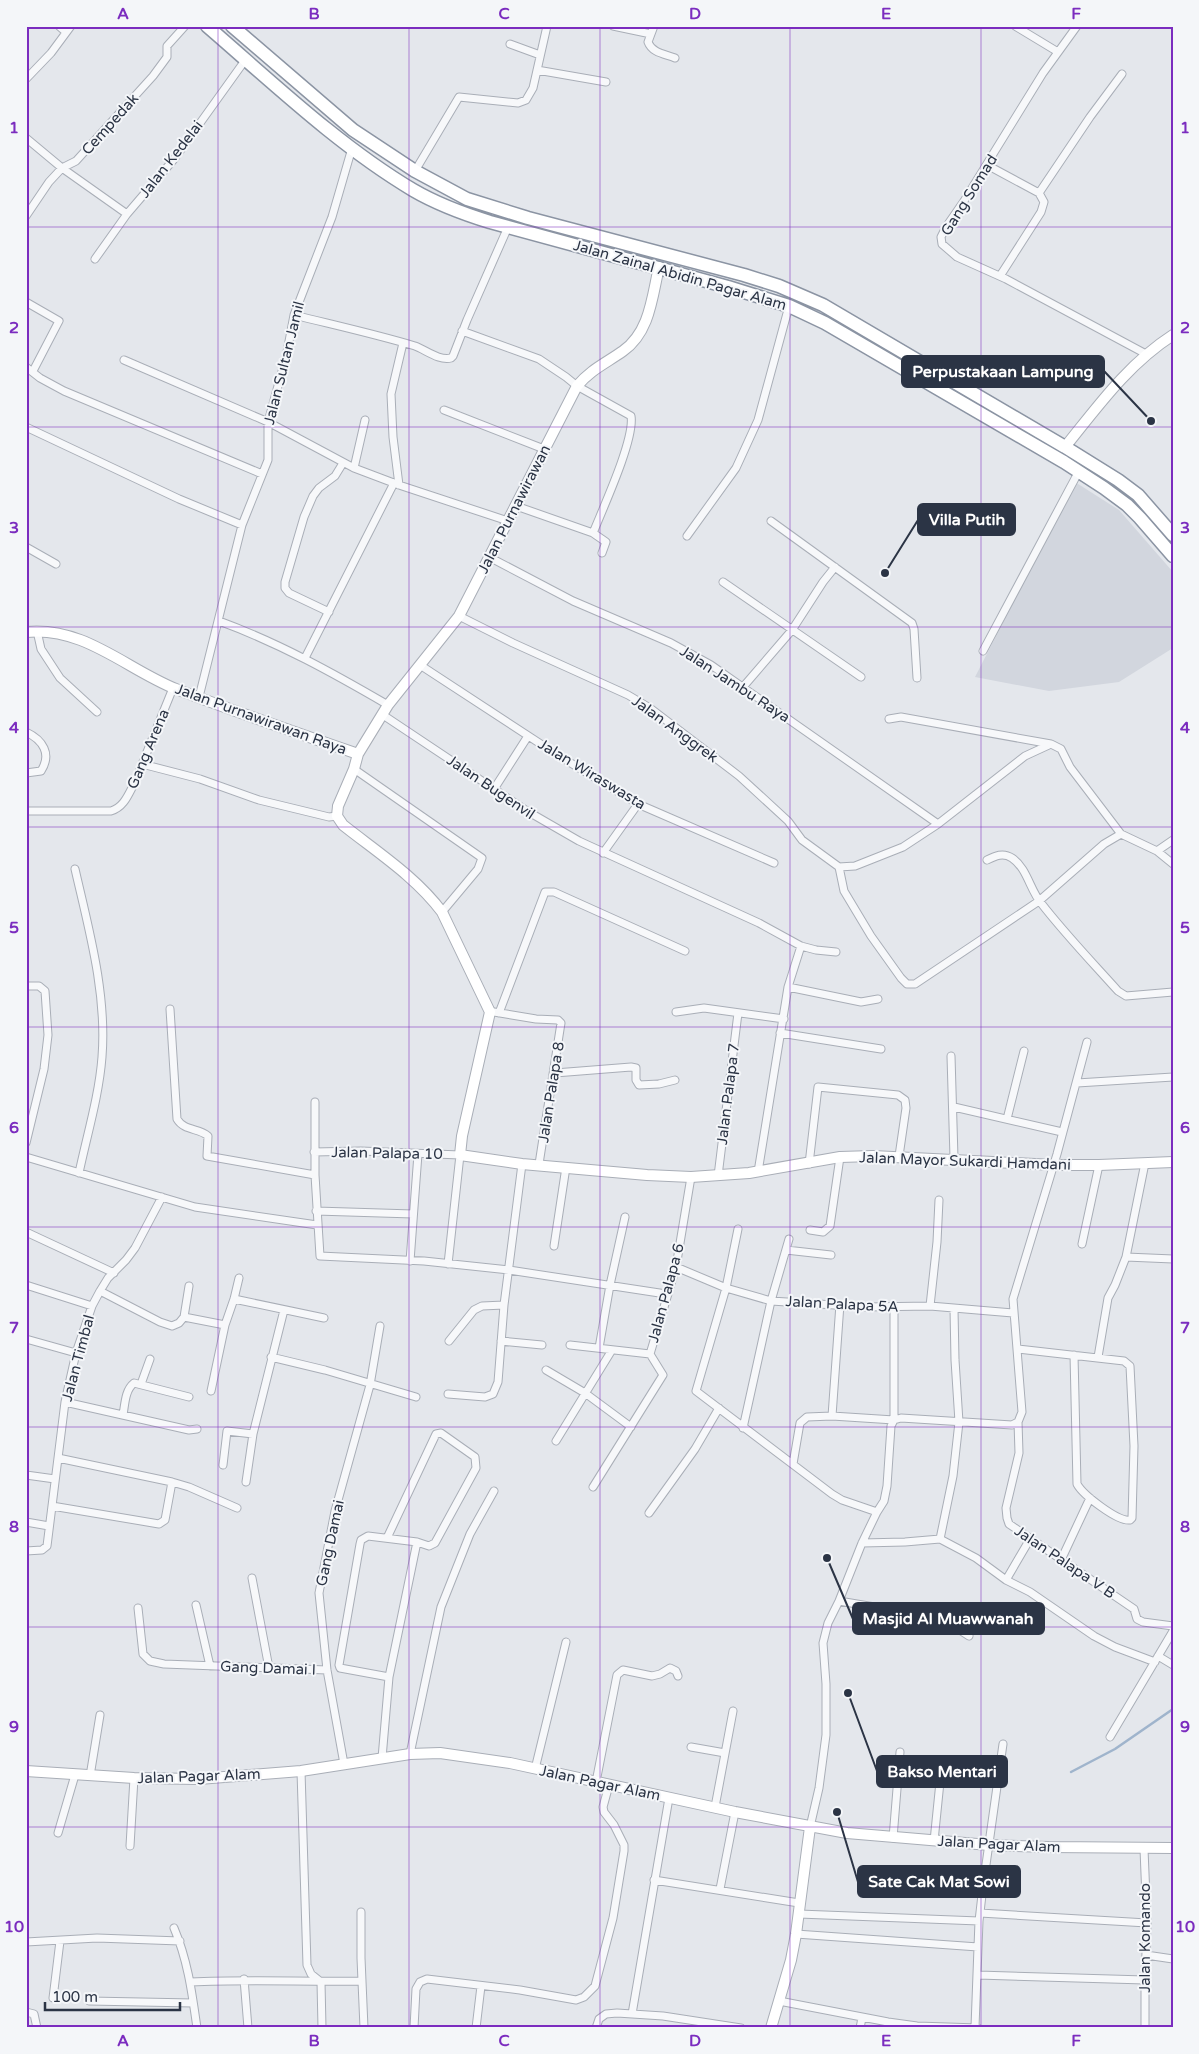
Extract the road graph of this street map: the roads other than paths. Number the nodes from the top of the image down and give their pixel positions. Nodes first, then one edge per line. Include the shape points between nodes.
1 (59, 26) edge
2 (185, 26) edge
3 (207, 26) edge
4 (232, 26) edge
5 (547, 26) edge
6 (613, 26) edge
7 (1015, 26) edge
8 (1077, 26) edge
9 (68, 29) edge
10 (652, 30) edge
11 (510, 44) dead end
12 (1058, 52) junction
13 (540, 55) junction
14 (675, 58) dead end
15 (246, 59) junction
16 (537, 70) junction
17 (1122, 74) dead end
18 (26, 79) edge
19 (606, 82) dead end
20 (26, 138) edge
21 (352, 148) junction
22 (987, 165) junction
23 (62, 168) junction
24 (415, 171) junction
25 (1039, 193) junction
26 (127, 214) junction
27 (26, 216) edge
28 (508, 227) junction
29 (95, 259) dead end
30 (659, 266) junction
31 (1000, 276) junction
32 (26, 302) edge
33 (789, 306) junction
34 (294, 314) junction
35 (462, 331) junction
36 (869, 332) junction
37 (1173, 335) edge
38 (403, 343) junction
39 (862, 344) junction
40 (1146, 354) junction
41 (124, 360) dead end
42 (30, 369) edge
43 (942, 376) junction
44 (577, 386) junction
45 (936, 387) junction
46 (984, 408) junction
47 (444, 410) dead end
48 (365, 420) dead end
49 (1007, 421) junction
50 (268, 422) junction
51 (26, 427) edge
52 (1065, 447) junction
53 (544, 449) junction
54 (343, 463) junction
55 (354, 468) junction
56 (1079, 472) junction
57 (262, 474) junction
58 (397, 484) junction
59 (516, 506) junction
60 (508, 520) junction
61 (772, 521) dead end
62 (242, 524) junction
63 (593, 532) junction
64 (1173, 535) edge
65 (687, 536) dead end
66 (26, 548) edge
67 (602, 552) dead end
68 (1173, 556) edge
69 (489, 557) junction
70 (56, 564) dead end
71 (835, 567) junction
72 (723, 582) dead end
73 (329, 612) junction
74 (459, 616) junction
75 (219, 622) junction
76 (792, 630) junction
77 (37, 631) junction
78 (26, 632) edge
79 (983, 651) dead end
80 (305, 658) junction
81 (420, 665) junction
82 (861, 676) dead end
83 (916, 678) dead end
84 (743, 687) junction
85 (173, 688) junction
86 (199, 697) junction
87 (385, 710) junction
88 (97, 712) dead end
89 (888, 719) dead end
90 (26, 732) edge
91 (528, 736) junction
92 (1051, 744) junction
93 (358, 754) junction
94 (142, 764) junction
95 (354, 769) junction
96 (26, 774) edge
97 (494, 789) junction
98 (638, 804) junction
99 (26, 811) edge
100 (336, 816) junction
101 (938, 824) junction
102 (1121, 834) junction
103 (1173, 840) edge
104 (1157, 850) junction
105 (603, 853) junction
106 (987, 860) dead end
107 (774, 863) dead end
108 (1173, 864) edge
109 (839, 866) junction
110 (75, 869) dead end
111 (1039, 901) junction
112 (442, 912) junction
113 (801, 946) junction
114 (685, 951) dead end
115 (836, 952) dead end
116 (26, 986) edge
117 (788, 987) junction
118 (1173, 992) edge
119 (878, 999) dead end
120 (170, 1009) dead end
121 (494, 1012) junction
122 (676, 1012) dead end
123 (738, 1012) junction
124 (784, 1019) junction
125 (780, 1033) junction
126 (1086, 1042) dead end
127 (881, 1050) dead end
128 (1024, 1051) dead end
129 (951, 1056) dead end
130 (555, 1073) junction
131 (1173, 1077) edge
132 (675, 1080) dead end
133 (1077, 1083) junction
134 (315, 1102) dead end
135 (954, 1107) junction
136 (1007, 1119) junction
137 (1062, 1132) junction
138 (26, 1143) edge
139 (314, 1152) junction
140 (418, 1154) junction
141 (460, 1155) junction
142 (26, 1156) edge
143 (899, 1156) junction
144 (840, 1157) junction
145 (954, 1158) junction
146 (1173, 1162) edge
147 (1145, 1163) junction
148 (522, 1164) junction
149 (539, 1164) junction
150 (809, 1164) junction
151 (1054, 1165) junction
152 (1100, 1165) junction
153 (566, 1167) junction
154 (758, 1172) junction
155 (79, 1173) junction
156 (315, 1175) junction
157 (718, 1176) junction
158 (691, 1177) junction
159 (162, 1197) junction
160 (939, 1200) dead end
161 (316, 1211) junction
162 (413, 1214) junction
163 (625, 1217) dead end
164 (317, 1226) junction
165 (738, 1229) dead end
166 (810, 1230) dead end
167 (26, 1232) edge
168 (789, 1239) dead end
169 (1082, 1244) dead end
170 (554, 1246) dead end
171 (786, 1250) junction
172 (832, 1255) dead end
173 (1126, 1257) junction
174 (1173, 1259) edge
175 (410, 1261) junction
176 (448, 1264) junction
177 (676, 1267) junction
178 (509, 1270) junction
179 (114, 1273) junction
180 (239, 1278) dead end
181 (26, 1285) edge
182 (610, 1285) junction
183 (189, 1286) dead end
184 (726, 1288) junction
185 (100, 1291) junction
186 (666, 1294) junction
187 (234, 1300) junction
188 (771, 1301) junction
189 (504, 1304) junction
190 (840, 1304) junction
191 (92, 1306) junction
192 (930, 1306) junction
193 (894, 1307) junction
194 (954, 1309) junction
195 (284, 1310) junction
196 (1013, 1313) junction
197 (184, 1317) junction
198 (324, 1318) dead end
199 (225, 1325) junction
200 (380, 1326) dead end
201 (26, 1339) edge
202 (449, 1341) dead end
203 (501, 1341) junction
204 (542, 1345) dead end
205 (570, 1345) dead end
206 (599, 1348) junction
207 (612, 1350) junction
208 (1018, 1350) junction
209 (76, 1353) junction
210 (650, 1354) junction
211 (1074, 1355) junction
212 (271, 1357) junction
213 (1098, 1357) junction
214 (150, 1359) dead end
215 (546, 1370) dead end
216 (141, 1384) junction
217 (370, 1384) junction
218 (211, 1391) dead end
219 (585, 1393) junction
220 (448, 1394) dead end
221 (416, 1397) dead end
222 (189, 1398) dead end
223 (65, 1402) junction
224 (719, 1408) junction
225 (122, 1415) junction
226 (832, 1416) junction
227 (894, 1420) junction
228 (959, 1422) junction
229 (1018, 1422) junction
230 (631, 1426) junction
231 (743, 1428) junction
232 (197, 1429) dead end
233 (253, 1434) junction
234 (556, 1441) dead end
235 (58, 1458) junction
236 (793, 1464) junction
237 (223, 1465) dead end
238 (26, 1475) edge
239 (54, 1479) junction
240 (172, 1482) junction
241 (246, 1482) dead end
242 (593, 1487) dead end
243 (494, 1491) dead end
244 (1090, 1498) junction
245 (52, 1506) junction
246 (237, 1508) dead end
247 (877, 1512) junction
248 (649, 1513) dead end
249 (26, 1522) edge
250 (49, 1526) junction
251 (387, 1538) junction
252 (940, 1539) junction
253 (1030, 1540) junction
254 (417, 1542) junction
255 (862, 1542) junction
256 (26, 1551) edge
257 (1061, 1560) junction
258 (252, 1578) dead end
259 (1006, 1580) junction
260 (839, 1601) junction
261 (196, 1605) dead end
262 (138, 1608) dead end
263 (1173, 1626) edge
264 (1173, 1630) edge
265 (969, 1636) dead end
266 (566, 1642) dead end
267 (1157, 1659) junction
268 (210, 1666) junction
269 (1173, 1666) edge
270 (269, 1668) junction
271 (327, 1670) junction
272 (678, 1676) dead end
273 (389, 1677) junction
274 (733, 1711) dead end
275 (100, 1715) dead end
276 (1110, 1736) dead end
277 (1003, 1744) dead end
278 (691, 1747) dead end
279 (900, 1752) dead end
280 (725, 1753) junction
281 (410, 1754) junction
282 (382, 1758) junction
283 (344, 1764) junction
284 (535, 1769) junction
285 (26, 1771) edge
286 (301, 1771) junction
287 (75, 1775) junction
288 (90, 1776) junction
289 (134, 1778) junction
290 (596, 1782) junction
291 (940, 1782) dead end
292 (610, 1785) junction
293 (669, 1798) junction
294 (715, 1807) junction
295 (735, 1812) junction
296 (810, 1827) junction
297 (58, 1833) dead end
298 (893, 1838) junction
299 (934, 1841) junction
300 (989, 1845) junction
301 (130, 1846) dead end
302 (1173, 1848) edge
303 (1144, 1849) junction
304 (654, 1880) junction
305 (901, 1882) dead end
306 (983, 1886) junction
307 (720, 1889) junction
308 (799, 1903) junction
309 (361, 1912) dead end
310 (799, 1914) junction
311 (979, 1917) junction
312 (1147, 1924) junction
313 (174, 1928) dead end
314 (796, 1934) junction
315 (180, 1940) junction
316 (60, 1941) junction
317 (26, 1942) edge
318 (978, 1947) junction
319 (1146, 1955) junction
320 (1173, 1959) edge
321 (978, 1975) junction
322 (244, 1980) junction
323 (1145, 1980) junction
324 (362, 1981) junction
325 (191, 1982) junction
326 (321, 1982) junction
327 (481, 1986) junction
328 (53, 1998) dead end
329 (89, 2000) dead end
330 (779, 2001) junction
331 (193, 2003) junction
332 (26, 2012) edge
333 (632, 2014) junction
334 (862, 2018) junction
335 (695, 2024) edge
336 (37, 2028) edge
337 (197, 2028) edge
338 (248, 2028) edge
339 (322, 2028) edge
340 (364, 2028) edge
341 (414, 2028) edge
342 (476, 2028) edge
343 (596, 2028) edge
344 (741, 2028) edge
345 (771, 2028) edge
346 (860, 2028) edge
347 (952, 2028) edge
348 (976, 2028) edge
349 (1145, 2028) edge

1 - 9 street
2 - 23 street, Cempedak via 168,46 167,57 153,76 76,162
3 - 15 highway, Jalan Zainal Abidin Pagar Alam
4 - 24 highway, Jalan Zainal Abidin Pagar Alam via 353,130
5 - 13 street
6 - 10 street
7 - 12 street
8 - 12 street, Gang Somad
9 - 18 street
10 - 14 street via 648,42 650,47
11 - 13 street
12 - 22 street, Gang Somad
13 - 16 street
15 - 21 highway, Jalan Zainal Abidin Pagar Alam
15 - 26 street, Jalan Kedelai via 174,158
16 - 19 street
16 - 24 street via 532,92 523,102 459,97
17 - 25 street
20 - 23 street
21 - 28 highway, Jalan Zainal Abidin Pagar Alam via 414,191 466,214
21 - 34 street, Jalan Sultan Jamil via 332,216
22 - 25 street
22 - 31 street, Gang Somad via 946,227 941,241 957,257
23 - 26 street
23 - 27 street, Cempedak
24 - 36 highway, Jalan Zainal Abidin Pagar Alam via 467,199 779,286 823,305
25 - 31 street via 1044,202 1043,208
26 - 29 street, Jalan Kedelai
28 - 30 highway, Jalan Zainal Abidin Pagar Alam
28 - 35 street
30 - 33 highway, Jalan Zainal Abidin Pagar Alam
30 - 44 street, Jalan Purnawirawan via 650,309 640,334 624,350 587,374
31 - 40 street, Gang Somad
32 - 42 street via 59,321
33 - 39 highway, Jalan Zainal Abidin Pagar Alam
33 - 65 street via 758,420 736,468
34 - 38 street
34 - 50 street, Jalan Sultan Jamil
35 - 38 street via 454,356 448,359
35 - 44 street via 539,359
36 - 39 highway via 870,342
36 - 43 highway, Jalan Zainal Abidin Pagar Alam
37 - 40 street
38 - 58 street via 391,394
39 - 45 highway, Jalan Zainal Abidin Pagar Alam
40 - 52 street via 1124,374
41 - 50 street
42 - 57 street via 64,391
43 - 45 highway via 934,378
43 - 46 highway, Jalan Zainal Abidin Pagar Alam
44 - 53 street, Jalan Purnawirawan
44 - 63 street via 628,412 632,418 623,456
45 - 46 highway, Jalan Zainal Abidin Pagar Alam
46 - 49 highway, Jalan Zainal Abidin Pagar Alam
47 - 53 street
48 - 55 street
49 - 52 highway, Jalan Zainal Abidin Pagar Alam
49 - 56 highway, Jalan Zainal Abidin Pagar Alam
50 - 54 street
50 - 57 street, Jalan Sultan Jamil via 269,456
51 - 62 street via 179,499
52 - 64 highway, Jalan Zainal Abidin Pagar Alam via 1138,495
53 - 59 street, Jalan Purnawirawan
54 - 55 street
54 - 73 street via 335,476 313,496 285,582 289,593
55 - 58 street
56 - 68 highway, Jalan Zainal Abidin Pagar Alam via 1128,505
56 - 79 street
57 - 62 street, Jalan Sultan Jamil
58 - 60 street
58 - 73 street
59 - 60 street, Jalan Purnawirawan
59 - 63 street
60 - 69 street, Jalan Purnawirawan
61 - 71 street
62 - 75 street, Jalan Sultan Jamil
63 - 67 street via 606,542
66 - 70 street
69 - 74 street, Jalan Purnawirawan
69 - 84 street, Jalan Jambu Raya via 573,601 671,643
71 - 76 street
71 - 83 street via 912,623
72 - 76 street
73 - 80 street
74 - 81 street, Jalan Purnawirawan
74 - 109 street, Jalan Anggrek via 650,708 739,776 788,821 802,840
75 - 80 street, Jalan Bugenvil
75 - 86 street, Jalan Sultan Jamil
76 - 82 street
76 - 84 street
77 - 78 street, Jalan Purnawirawan Raya
77 - 85 street, Jalan Purnawirawan Raya via 70,636 98,647
77 - 88 street via 41,649 60,678
80 - 87 street, Jalan Bugenvil
81 - 87 street, Jalan Purnawirawan
81 - 91 street, Jalan Wiraswasta
84 - 101 street, Jalan Jambu Raya
85 - 86 street, Jalan Purnawirawan Raya
85 - 94 street, Gang Arena
86 - 93 street, Jalan Purnawirawan Raya
87 - 93 street, Jalan Purnawirawan
87 - 97 street, Jalan Bugenvil
89 - 92 street via 910,718
90 - 96 street via 38,739 47,757 41,771
91 - 97 street
91 - 98 street, Jalan Wiraswasta
92 - 101 street via 1026,756
92 - 102 street via 1061,749 1070,767
93 - 95 street, Jalan Purnawirawan
94 - 99 street, Gang Arena via 118,809
94 - 100 street via 200,779 259,800
95 - 100 street, Jalan Purnawirawan
95 - 112 street via 482,858 478,869
97 - 105 street, Jalan Bugenvil via 555,828
98 - 105 street
98 - 107 street, Jalan Wiraswasta
100 - 112 street via 425,891
101 - 109 street via 903,847 855,866
102 - 104 street
102 - 111 street via 1104,844
103 - 104 street
104 - 108 street
105 - 113 street, Jalan Bugenvil via 759,923
106 - 111 street via 1000,854 1011,856
109 - 111 street via 844,891 871,936 907,984 915,984
110 - 155 street via 101,994 102,1033 102,1057
111 - 118 street via 1118,991 1126,996
112 - 121 street
113 - 115 street, Jalan Bugenvil
113 - 117 street
114 - 121 street via 554,892 545,892
116 - 138 street via 39,986 45,991 48,1035 44,1069
117 - 119 street via 860,1002
117 - 124 street
120 - 156 street via 177,1120 182,1126 208,1136 207,1156
121 - 130 street, Jalan Palapa 8 via 560,1021
121 - 141 street
122 - 123 street via 704,1008
123 - 124 street
123 - 157 street, Jalan Palapa 7
124 - 125 street
125 - 127 street
125 - 154 street
126 - 133 street
128 - 136 street
129 - 135 street
130 - 132 street via 631,1067 637,1071 639,1085
130 - 149 street, Jalan Palapa 8
131 - 133 street
133 - 137 street
134 - 139 street
135 - 136 street
135 - 145 street
136 - 137 street
137 - 151 street
139 - 140 street, Jalan Palapa 10
139 - 156 street
140 - 141 street, Jalan Palapa 10
140 - 162 street
141 - 148 street, Jalan Mayor Sukardi Hamdani
141 - 176 street
142 - 155 street
143 - 144 street, Jalan Mayor Sukardi Hamdani
143 - 145 street, Jalan Mayor Sukardi Hamdani
143 - 150 street via 905,1100 898,1095 818,1087
144 - 150 street, Jalan Mayor Sukardi Hamdani
144 - 166 street via 830,1226 823,1232
145 - 151 street, Jalan Mayor Sukardi Hamdani
146 - 147 street, Jalan Mayor Sukardi Hamdani
147 - 152 street, Jalan Mayor Sukardi Hamdani
147 - 173 street
148 - 149 street, Jalan Mayor Sukardi Hamdani
148 - 178 street
149 - 153 street, Jalan Mayor Sukardi Hamdani
150 - 154 street, Jalan Mayor Sukardi Hamdani
151 - 152 street, Jalan Mayor Sukardi Hamdani
151 - 196 street via 1021,1269 1013,1299
152 - 169 street
153 - 158 street, Jalan Mayor Sukardi Hamdani
153 - 170 street
154 - 157 street, Jalan Mayor Sukardi Hamdani
155 - 159 street
156 - 161 street
157 - 158 street, Jalan Mayor Sukardi Hamdani
158 - 177 street, Jalan Palapa 6
159 - 164 street via 195,1207
159 - 179 street, Jalan Timbal via 135,1248
160 - 192 street
161 - 162 street
161 - 164 street
162 - 175 street
163 - 182 street
164 - 175 street via 320,1256
165 - 184 street
167 - 179 street
168 - 171 street
171 - 172 street
171 - 188 street
173 - 174 street
173 - 213 street via 1108,1298
175 - 176 street
176 - 178 street
177 - 184 street, Jalan Palapa 5A
177 - 186 street, Jalan Palapa 6
178 - 182 street
178 - 189 street
179 - 185 street, Jalan Timbal
180 - 187 street
181 - 191 street
182 - 186 street
182 - 206 street
183 - 197 street
184 - 188 street, Jalan Palapa 5A
184 - 224 street via 696,1386 696,1391
185 - 191 street, Jalan Timbal
185 - 197 street via 168,1326 179,1323
186 - 210 street, Jalan Palapa 6
187 - 195 street
187 - 199 street
188 - 190 street, Jalan Palapa 5A
188 - 231 street
189 - 202 street via 474,1310
189 - 203 street
190 - 193 street, Jalan Palapa 5A
190 - 226 street
191 - 209 street, Jalan Timbal
192 - 193 street, Jalan Palapa 5A
192 - 194 street, Jalan Palapa 5A
193 - 227 street
194 - 196 street, Jalan Palapa 5A
194 - 228 street
195 - 198 street
195 - 212 street
196 - 208 street
197 - 199 street
199 - 218 street
200 - 217 street, Gang Damai
201 - 209 street
203 - 204 street
203 - 220 street via 498,1382 493,1394 485,1397
205 - 206 street
206 - 207 street
207 - 210 street
207 - 219 street
208 - 211 street
208 - 229 street via 1022,1412
209 - 223 street, Jalan Timbal
210 - 230 street, Jalan Palapa 6 via 663,1375
211 - 213 street
211 - 244 street via 1077,1484
212 - 217 street
212 - 233 street
213 - 244 street via 1124,1361 1131,1370 1132,1518 1123,1520
214 - 216 street
215 - 219 street
216 - 222 street
216 - 225 street via 134,1382 130,1386
217 - 221 street
217 - 271 street, Gang Damai via 335,1511 319,1592
219 - 230 street
219 - 234 street
223 - 225 street
223 - 235 street, Jalan Timbal
224 - 231 street
224 - 248 street via 696,1449
225 - 232 street
226 - 227 street
226 - 236 street via 803,1418
227 - 228 street
227 - 247 street via 888,1486
228 - 229 street via 1012,1425
228 - 252 street
229 - 253 street, Jalan Palapa V B via 1019,1453 1006,1508 1007,1518
230 - 242 street
231 - 236 street
233 - 237 street via 227,1431
233 - 241 street
235 - 239 street, Jalan Timbal
235 - 240 street
236 - 247 street via 837,1497
238 - 239 street
239 - 245 street, Jalan Timbal
240 - 245 street via 165,1520 159,1524
240 - 246 street
243 - 281 street via 470,1534 441,1607
244 - 257 street
245 - 250 street, Jalan Timbal
247 - 255 street
249 - 250 street
250 - 256 street, Jalan Timbal via 45,1549
251 - 254 street
251 - 254 street via 436,1434 441,1433 475,1457 476,1468 435,1543 429,1546
251 - 273 street via 368,1536 361,1540 339,1665 340,1668
252 - 255 street
252 - 259 street via 976,1558
253 - 257 street, Jalan Palapa V B
253 - 259 street
254 - 273 street
255 - 260 street
257 - 263 street, Jalan Palapa V B via 1134,1609 1137,1619
258 - 270 street
259 - 267 street via 1115,1647
260 - 265 street via 934,1617
260 - 296 street via 828,1622 823,1643 826,1735
261 - 268 street
262 - 268 street, Gang Damai I via 146,1658 164,1664
264 - 267 street
266 - 284 street
267 - 269 street
267 - 276 street
268 - 270 street, Gang Damai I
270 - 271 street, Gang Damai I
271 - 283 street, Gang Damai
272 - 290 street via 670,1668 658,1675 623,1670 617,1675
273 - 282 street
274 - 280 street
275 - 288 street
277 - 300 street
278 - 280 street
279 - 298 street
280 - 294 street
281 - 282 street, Jalan Pagar Alam
281 - 284 street, Jalan Pagar Alam via 466,1756
282 - 283 street, Jalan Pagar Alam
283 - 286 street, Jalan Pagar Alam
284 - 290 street, Jalan Pagar Alam
285 - 287 street, Jalan Pagar Alam
286 - 289 street, Jalan Pagar Alam via 199,1779
286 - 326 street via 307,1965 311,1974
287 - 288 street, Jalan Pagar Alam
287 - 297 street
288 - 289 street, Jalan Pagar Alam
289 - 301 street
290 - 292 street, Jalan Pagar Alam
291 - 299 street
292 - 293 street, Jalan Pagar Alam
292 - 327 street via 604,1812 614,1825 624,1852 613,1918 594,1986 584,1997 576,2000
293 - 294 street, Jalan Pagar Alam
293 - 304 street
294 - 295 street, Jalan Pagar Alam
295 - 296 street, Jalan Pagar Alam
295 - 307 street
296 - 298 street, Jalan Pagar Alam
296 - 308 street
298 - 299 street, Jalan Pagar Alam
299 - 300 street, Jalan Pagar Alam
300 - 303 street, Jalan Pagar Alam
300 - 306 street
302 - 303 street, Jalan Pagar Alam
303 - 312 street, Jalan Komando
304 - 307 street
304 - 333 street
305 - 306 street
306 - 311 street
307 - 308 street
308 - 310 street
309 - 324 street
310 - 311 street
310 - 314 street
311 - 312 street
311 - 318 street
312 - 319 street, Jalan Komando
313 - 315 street
314 - 318 street
314 - 330 street
315 - 316 street via 97,1938
315 - 325 street
316 - 317 street
316 - 328 street
318 - 321 street
319 - 320 street
319 - 323 street, Jalan Komando
321 - 323 street
321 - 348 street
322 - 325 street
322 - 326 street
322 - 338 street
323 - 349 street, Jalan Komando
324 - 326 street
324 - 340 street
325 - 331 street
326 - 339 street
327 - 341 street via 427,1979 420,1982 416,1989
327 - 342 street
329 - 331 street
330 - 334 street
330 - 345 street
331 - 337 street
332 - 336 street via 34,2014
333 - 335 street
333 - 343 street via 606,2014
334 - 346 street
334 - 347 street
335 - 344 street
347 - 348 street

